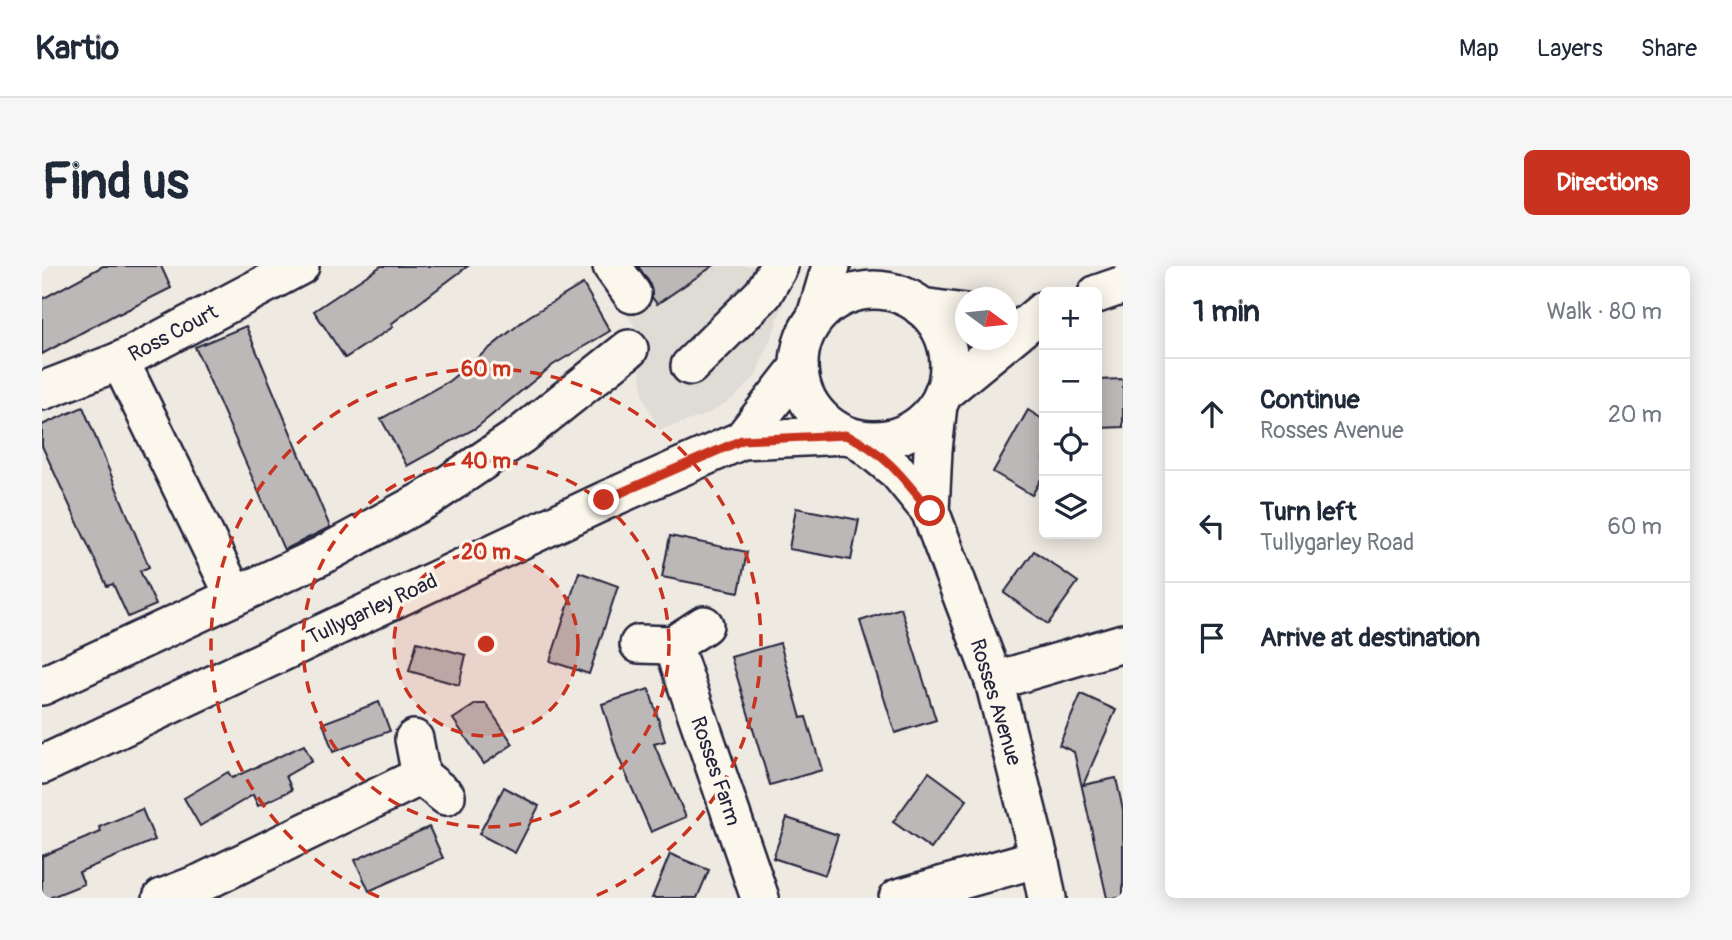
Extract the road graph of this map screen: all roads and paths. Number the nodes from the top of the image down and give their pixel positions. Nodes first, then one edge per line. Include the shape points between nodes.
1 (300, 266) edge
2 (779, 266) edge
3 (831, 266) edge
4 (1123, 285) edge
5 (897, 289) edge
6 (1102, 292) edge
7 (955, 309) edge
8 (1039, 309) edge
9 (1018, 311) edge
10 (1039, 313) edge
11 (816, 316) junction
12 (629, 349) dead end
13 (120, 361) junction
14 (690, 366) dead end
15 (799, 367) junction
16 (42, 391) edge
17 (940, 399) junction
18 (852, 437) junction
19 (742, 440) junction
20 (930, 511) junction
21 (234, 595) junction
22 (704, 625) dead end
23 (1123, 643) edge
24 (994, 681) junction
25 (42, 686) edge
26 (415, 739) dead end
27 (42, 765) edge
28 (1039, 858) junction
29 (206, 890) edge
30 (162, 898) edge
31 (760, 898) edge
32 (898, 898) edge
33 (1047, 898) edge

1 - 13 street, Ross Court
2 - 14 street via 763,294
3 - 11 street
4 - 6 street
5 - 7 street
5 - 11 street via 852,293
5 - 17 street via 932,317 943,337 949,359
8 - 9 street
10 - 17 street
11 - 15 street via 804,335
12 - 21 street via 521,435 428,498 321,556
13 - 16 street, Ross Court
13 - 21 street
15 - 18 street via 806,399 819,417
15 - 19 street, Tullygarley Road
17 - 18 street via 922,423 902,435 880,441
17 - 20 street, Rosses Avenue
18 - 19 street, Tullygarley Road
18 - 20 street, Rosses Avenue via 898,472
19 - 27 street, Tullygarley Road
20 - 24 street, Rosses Avenue
21 - 25 street
22 - 31 street, Rosses Farm via 656,645
23 - 24 street
24 - 28 street, Rosses Avenue
26 - 29 street via 434,786
28 - 32 street
28 - 33 street, Rosses Avenue
29 - 30 street

